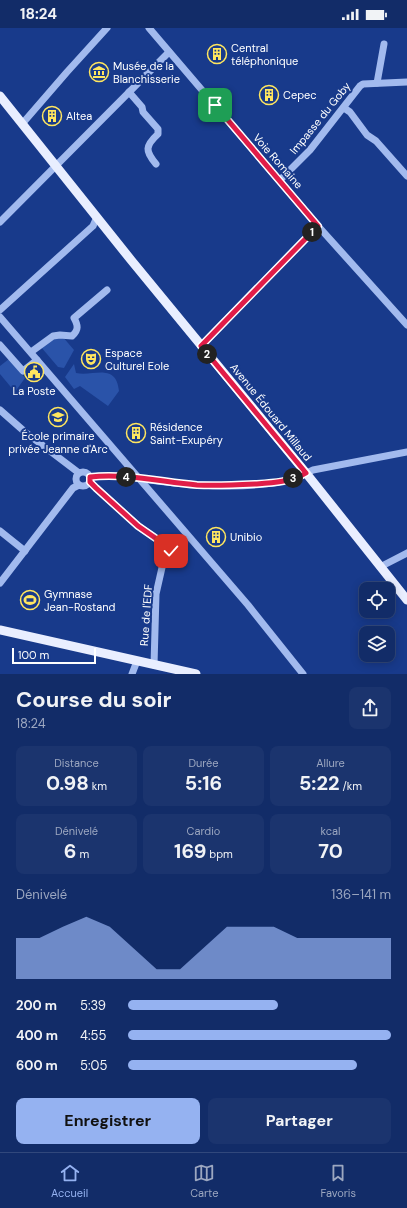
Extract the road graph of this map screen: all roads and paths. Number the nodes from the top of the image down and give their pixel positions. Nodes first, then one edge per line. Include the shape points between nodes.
1 (107, 28) edge
2 (149, 28) edge
3 (384, 44) dead end
4 (169, 52) junction
5 (404, 82) edge
6 (377, 83) junction
7 (407, 88) edge
8 (129, 92) junction
9 (0, 96) edge
10 (344, 108) junction
11 (22, 124) junction
12 (156, 164) dead end
13 (56, 165) junction
14 (407, 176) edge
15 (280, 180) junction
16 (97, 217) junction
17 (0, 222) edge
18 (93, 226) junction
19 (104, 226) junction
20 (318, 226) junction
21 (107, 290) dead end
22 (0, 310) edge
23 (0, 316) edge
24 (407, 325) edge
25 (0, 345) edge
26 (201, 346) junction
27 (31, 352) junction
28 (37, 360) junction
29 (0, 410) edge
30 (407, 452) edge
31 (306, 473) junction
32 (79, 474) junction
33 (140, 478) junction
34 (90, 480) junction
35 (79, 485) junction
36 (0, 531) edge
37 (166, 550) junction
38 (25, 551) junction
39 (407, 553) edge
40 (175, 555) dead end
41 (380, 567) junction
42 (0, 583) edge
43 (407, 600) edge
44 (0, 630) edge
45 (137, 661) junction
46 (154, 665) junction
47 (132, 674) edge
48 (196, 674) edge
49 (303, 674) edge

1 - 11 street
2 - 4 street, Voie Romaine
3 - 6 street
4 - 8 street
4 - 15 street, Voie Romaine
5 - 6 street, Impasse du Goby
5 - 7 street
6 - 10 street, Impasse du Goby via 360,86
8 - 12 street via 158,129 158,134 149,144 148,150 148,155
8 - 13 street
9 - 11 main road, Avenue Édouard Millaud
10 - 14 street
10 - 15 street, Impasse du Goby via 310,150
11 - 13 main road, Avenue Édouard Millaud
13 - 16 main road, Avenue Édouard Millaud
13 - 17 street
15 - 20 street, Voie Romaine
16 - 18 street
16 - 19 main road, Avenue Édouard Millaud
18 - 19 street
18 - 22 street
19 - 26 main road, Avenue Édouard Millaud
20 - 24 street, Voie Romaine
20 - 26 street
21 - 27 street via 74,318 77,327 72,336 53,336
23 - 27 street
25 - 28 street via 23,371
26 - 31 main road, Avenue Édouard Millaud
27 - 28 street
28 - 33 street
29 - 32 street
30 - 31 street
31 - 33 street via 300,477 271,483 232,485 198,485
31 - 41 main road, Avenue Édouard Millaud
32 - 34 street via 85,472
32 - 35 street via 76,479
33 - 34 street via 100,476
33 - 49 street
34 - 35 street via 84,486
34 - 37 street via 138,526 164,544
35 - 38 street via 73,488
36 - 38 street
37 - 40 street
37 - 46 street, Rue de l'EDF via 156,594
38 - 42 street
39 - 41 street
41 - 43 main road, Avenue Édouard Millaud
44 - 45 main road
45 - 46 main road
45 - 47 street
46 - 48 main road

